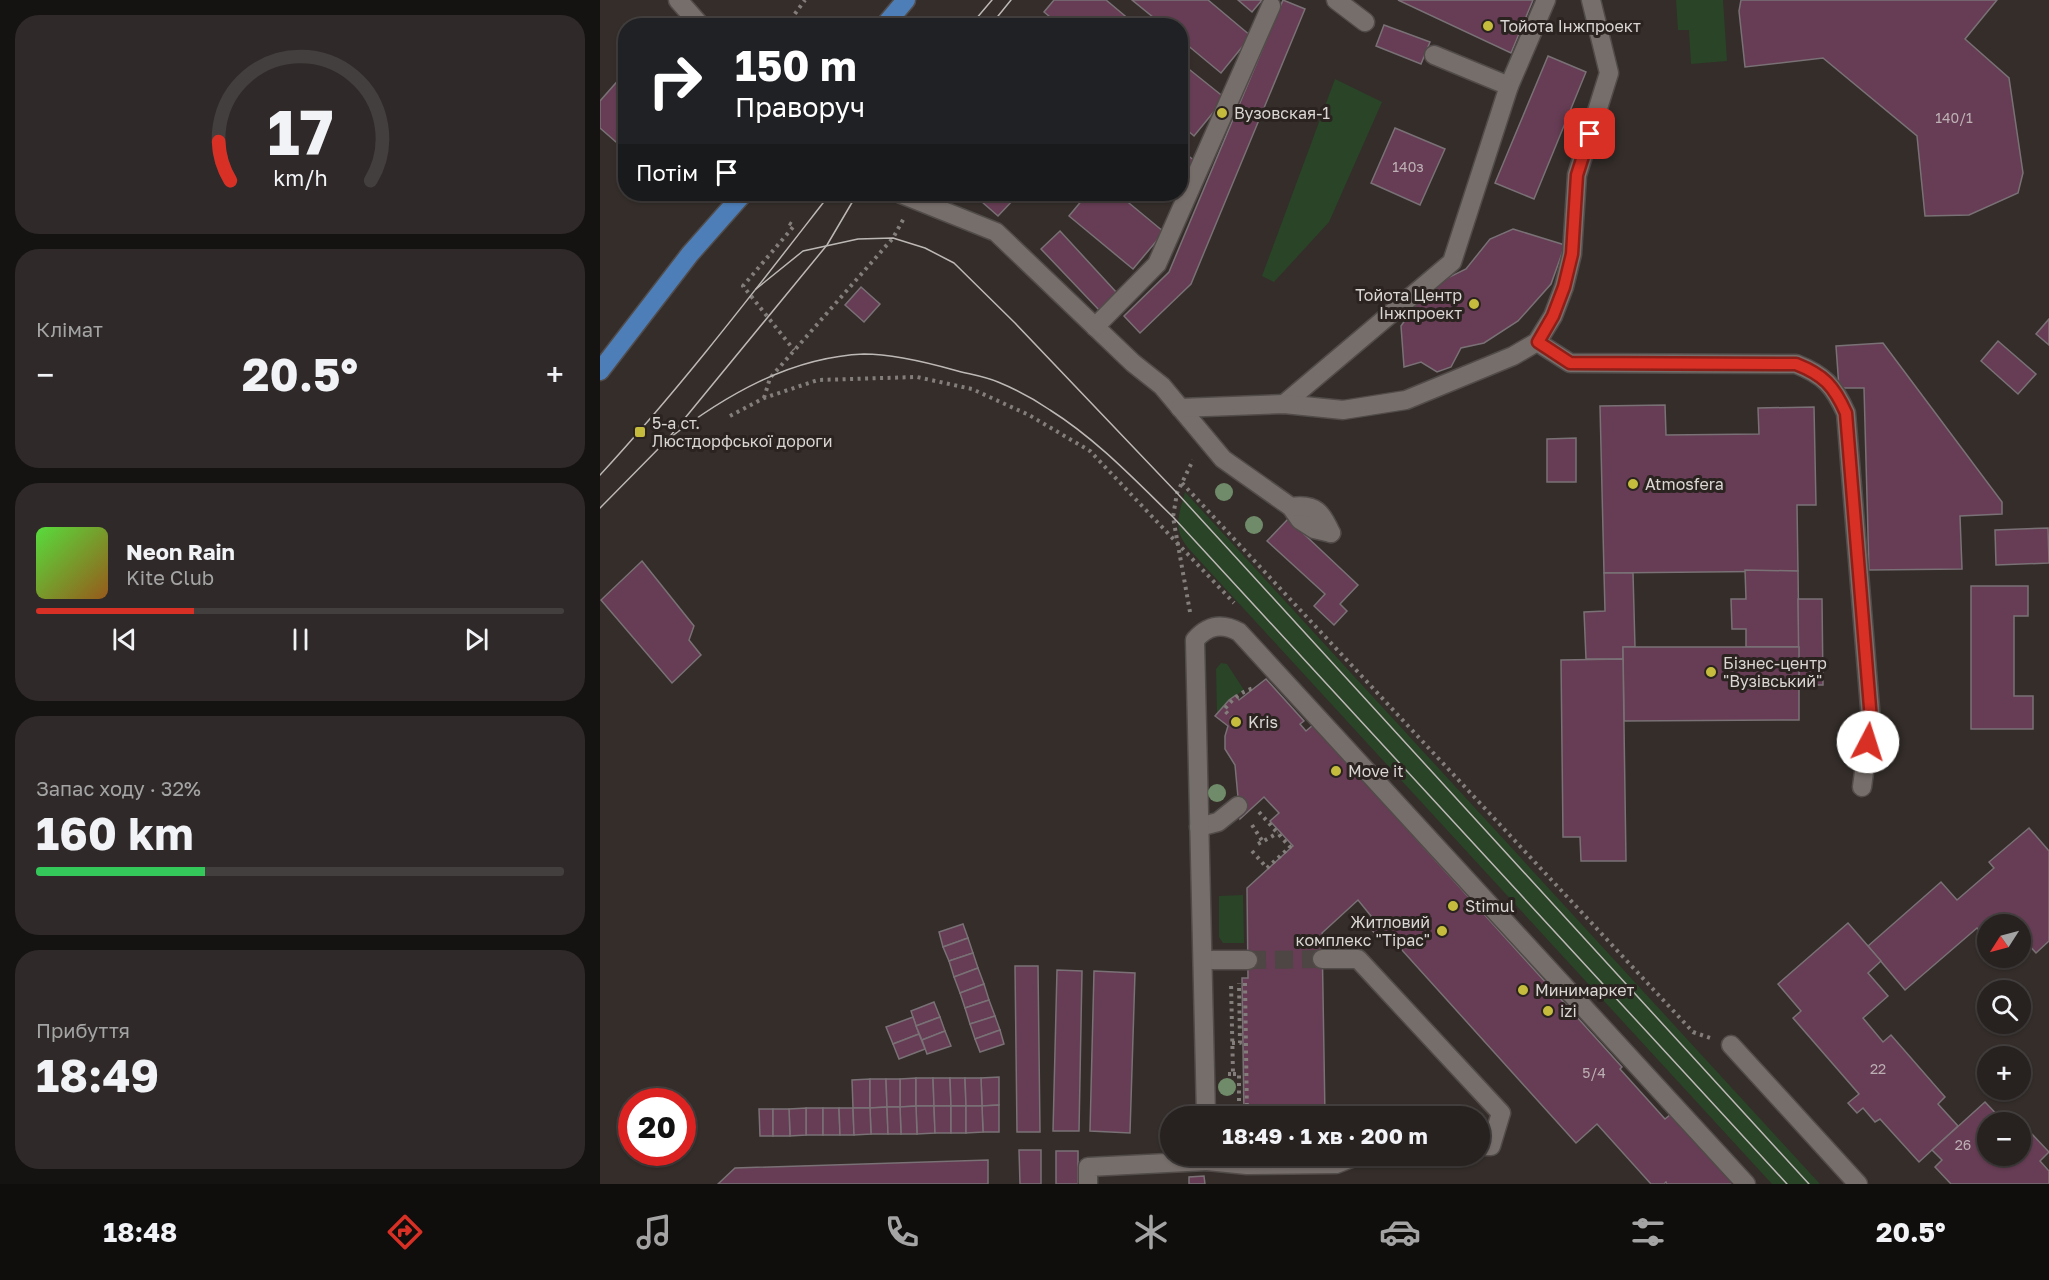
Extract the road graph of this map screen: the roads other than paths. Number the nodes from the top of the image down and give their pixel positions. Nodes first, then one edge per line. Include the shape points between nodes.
1 (678, 0) edge
2 (906, 0) edge
3 (1335, 0) edge
4 (1546, 0) edge
5 (1591, 0) edge
6 (1271, 6) dead end
7 (694, 18) edge
8 (891, 18) edge
9 (1365, 22) dead end
10 (1434, 55) dead end
11 (1509, 86) junction
12 (1188, 194) edge
13 (737, 201) edge
14 (920, 201) edge
15 (1185, 201) edge
16 (1095, 327) junction
17 (1538, 342) junction
18 (600, 371) edge
19 (1284, 404) junction
20 (1180, 408) junction
21 (1292, 507) dead end
22 (1862, 787) dead end
23 (1238, 806) dead end
24 (1199, 826) junction
25 (1322, 959) tunnel mouth
26 (1203, 960) junction
27 (1248, 960) tunnel mouth
28 (1731, 1045) road end
29 (1206, 1106) edge
30 (1490, 1146) edge
31 (1160, 1166) edge
32 (1088, 1176) edge
33 (1746, 1184) edge
34 (1858, 1184) edge

1 - 7 street
2 - 8 main road
3 - 9 street
4 - 11 street
5 - 17 street via 1609,73 1577,175 1572,254 1564,287
6 - 12 street
10 - 11 street
11 - 19 street via 1452,262
13 - 18 main road via 690,254
14 - 16 street via 996,232
15 - 16 street via 1157,264
16 - 20 street via 1162,386
17 - 19 street via 1406,400 1342,410
17 - 22 street via 1570,363 1796,364 1826,379 1838,395 1846,413 1871,720
19 - 20 street
20 - 21 street via 1223,459
23 - 24 street via 1218,822
24 - 26 street
24 - 33 street via 1195,640 1209,628 1229,626 1239,632
25 - 30 street via 1358,958 1501,1113
26 - 27 street
26 - 29 street
28 - 34 street
31 - 32 street

